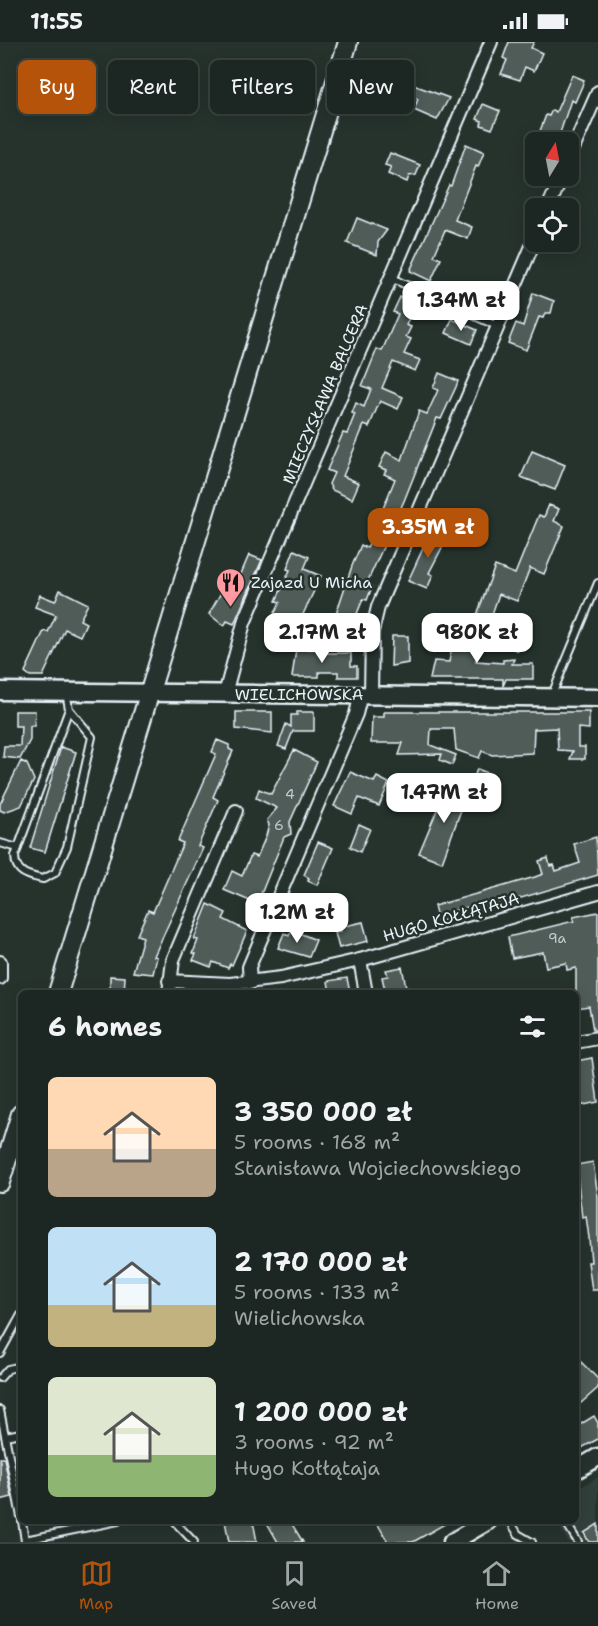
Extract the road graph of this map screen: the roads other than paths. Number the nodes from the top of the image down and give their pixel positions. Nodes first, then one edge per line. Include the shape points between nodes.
1 (348, 42) edge
2 (491, 42) edge
3 (598, 92) edge
4 (579, 135) edge
5 (529, 252) edge
6 (393, 279) junction
7 (497, 326) junction
8 (598, 583) edge
9 (0, 691) edge
10 (150, 694) junction
11 (225, 694) junction
12 (366, 694) junction
13 (551, 698) junction
14 (598, 698) edge
15 (67, 700) junction
16 (236, 812) dead end
17 (0, 843) edge
18 (18, 848) junction
19 (598, 892) edge
20 (360, 960) junction
21 (0, 962) edge
22 (0, 978) edge
23 (250, 983) junction
24 (169, 987) edge
25 (59, 990) edge
26 (365, 990) edge
27 (598, 1038) edge
28 (579, 1041) edge
29 (18, 1124) edge
30 (0, 1182) edge
31 (18, 1320) edge
32 (0, 1353) edge
33 (18, 1367) edge
34 (0, 1378) edge
35 (0, 1410) edge
36 (18, 1434) edge
37 (5, 1436) junction
38 (598, 1457) edge
39 (579, 1468) edge
40 (18, 1500) edge
41 (22, 1524) edge
42 (99, 1524) edge
43 (177, 1524) edge
44 (483, 1524) edge
45 (512, 1524) edge
46 (567, 1524) edge
47 (518, 1534) junction
48 (25, 1541) edge
49 (194, 1542) edge
50 (452, 1542) edge
51 (518, 1542) edge
52 (532, 1542) edge
53 (578, 1542) edge

1 - 10 main road
2 - 6 street, MIECZYSŁAWA BALCERA
3 - 4 street
5 - 7 street
6 - 7 lane
6 - 11 street, MIECZYSŁAWA BALCERA via 244,623
7 - 12 street via 378,607
8 - 13 lane
9 - 15 street, WIELICHOWSKA
10 - 11 street, WIELICHOWSKA
10 - 15 street, WIELICHOWSKA
10 - 25 main road
11 - 12 street, WIELICHOWSKA
12 - 13 street, WIELICHOWSKA
12 - 23 street via 249,967
13 - 14 street, WIELICHOWSKA
15 - 18 lane
15 - 18 lane via 92,737 67,847 55,873 42,879 15,865
16 - 24 street via 173,960
17 - 18 lane
19 - 20 street, HUGO KOŁŁĄTAJA
20 - 23 street, HUGO KOŁŁĄTAJA
20 - 26 street
21 - 22 street
23 - 24 street, HUGO KOŁŁĄTAJA
27 - 28 street
29 - 30 main road
31 - 32 lane
33 - 34 lane
35 - 37 lane
36 - 37 lane
37 - 40 lane
38 - 39 street
41 - 48 lane
42 - 48 lane
43 - 49 lane
44 - 50 street
45 - 47 lane
46 - 53 lane
47 - 51 lane
47 - 52 lane

